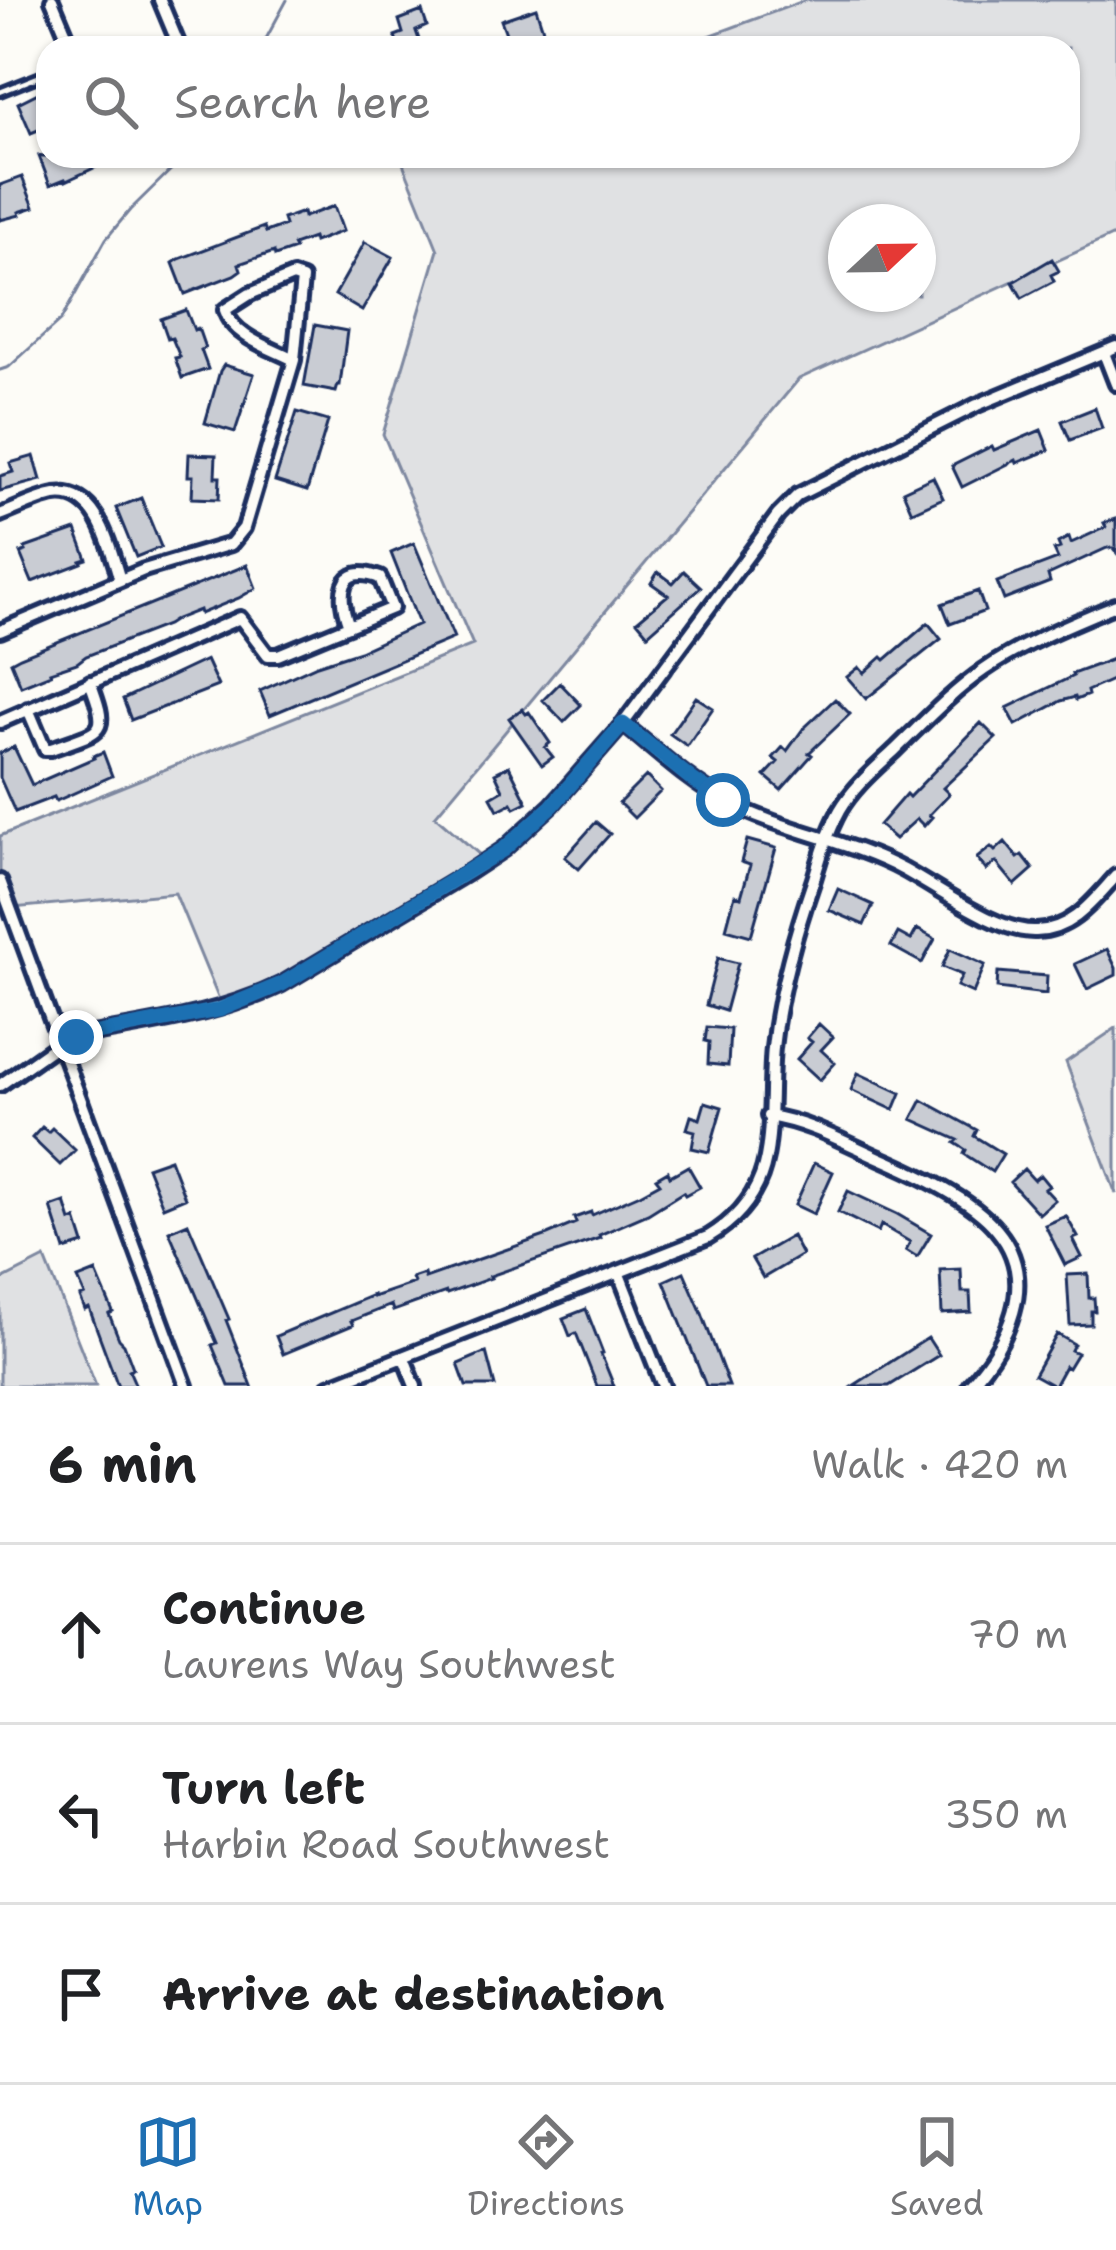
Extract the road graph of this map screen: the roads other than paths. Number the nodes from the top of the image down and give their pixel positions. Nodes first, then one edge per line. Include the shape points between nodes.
1 (52, 0) edge
2 (160, 0) edge
3 (67, 36) edge
4 (175, 36) edge
5 (36, 78) edge
6 (0, 92) edge
7 (1110, 350) edge
8 (294, 360) junction
9 (1116, 384) edge
10 (0, 515) edge
11 (120, 580) junction
12 (1116, 604) edge
13 (349, 626) junction
14 (0, 631) edge
15 (90, 682) junction
16 (28, 710) junction
17 (0, 722) edge
18 (623, 724) junction
19 (827, 838) junction
20 (1116, 876) edge
21 (0, 881) edge
22 (61, 1042) junction
23 (0, 1084) edge
24 (768, 1116) junction
25 (619, 1274) junction
26 (404, 1358) junction
27 (186, 1386) edge
28 (329, 1386) edge
29 (415, 1386) edge
30 (663, 1386) edge
31 (969, 1386) edge

1 - 3 street
2 - 4 street
5 - 6 lane
7 - 9 street
7 - 18 street via 977,405 798,495
8 - 8 street via 302,280 292,276 225,310 242,333
8 - 11 street via 244,528 231,544
10 - 11 street via 57,495 77,497 91,507
11 - 14 street
12 - 19 street via 982,671 861,782
13 - 13 street via 392,608 380,578 366,573 342,587
13 - 15 street via 268,655 241,618
15 - 16 street
15 - 16 street via 102,714 95,732 45,749
16 - 17 street
18 - 19 street via 723,800
18 - 22 street via 504,849 282,984 219,1010
19 - 20 street via 1021,931 1079,916
19 - 24 street via 784,980
21 - 22 street
22 - 23 street
22 - 27 street
24 - 25 street via 762,1174 738,1215 708,1237
24 - 31 street via 899,1166 998,1230 1015,1267 1017,1307 1005,1339
25 - 26 street
25 - 30 street
26 - 28 street
26 - 29 street

